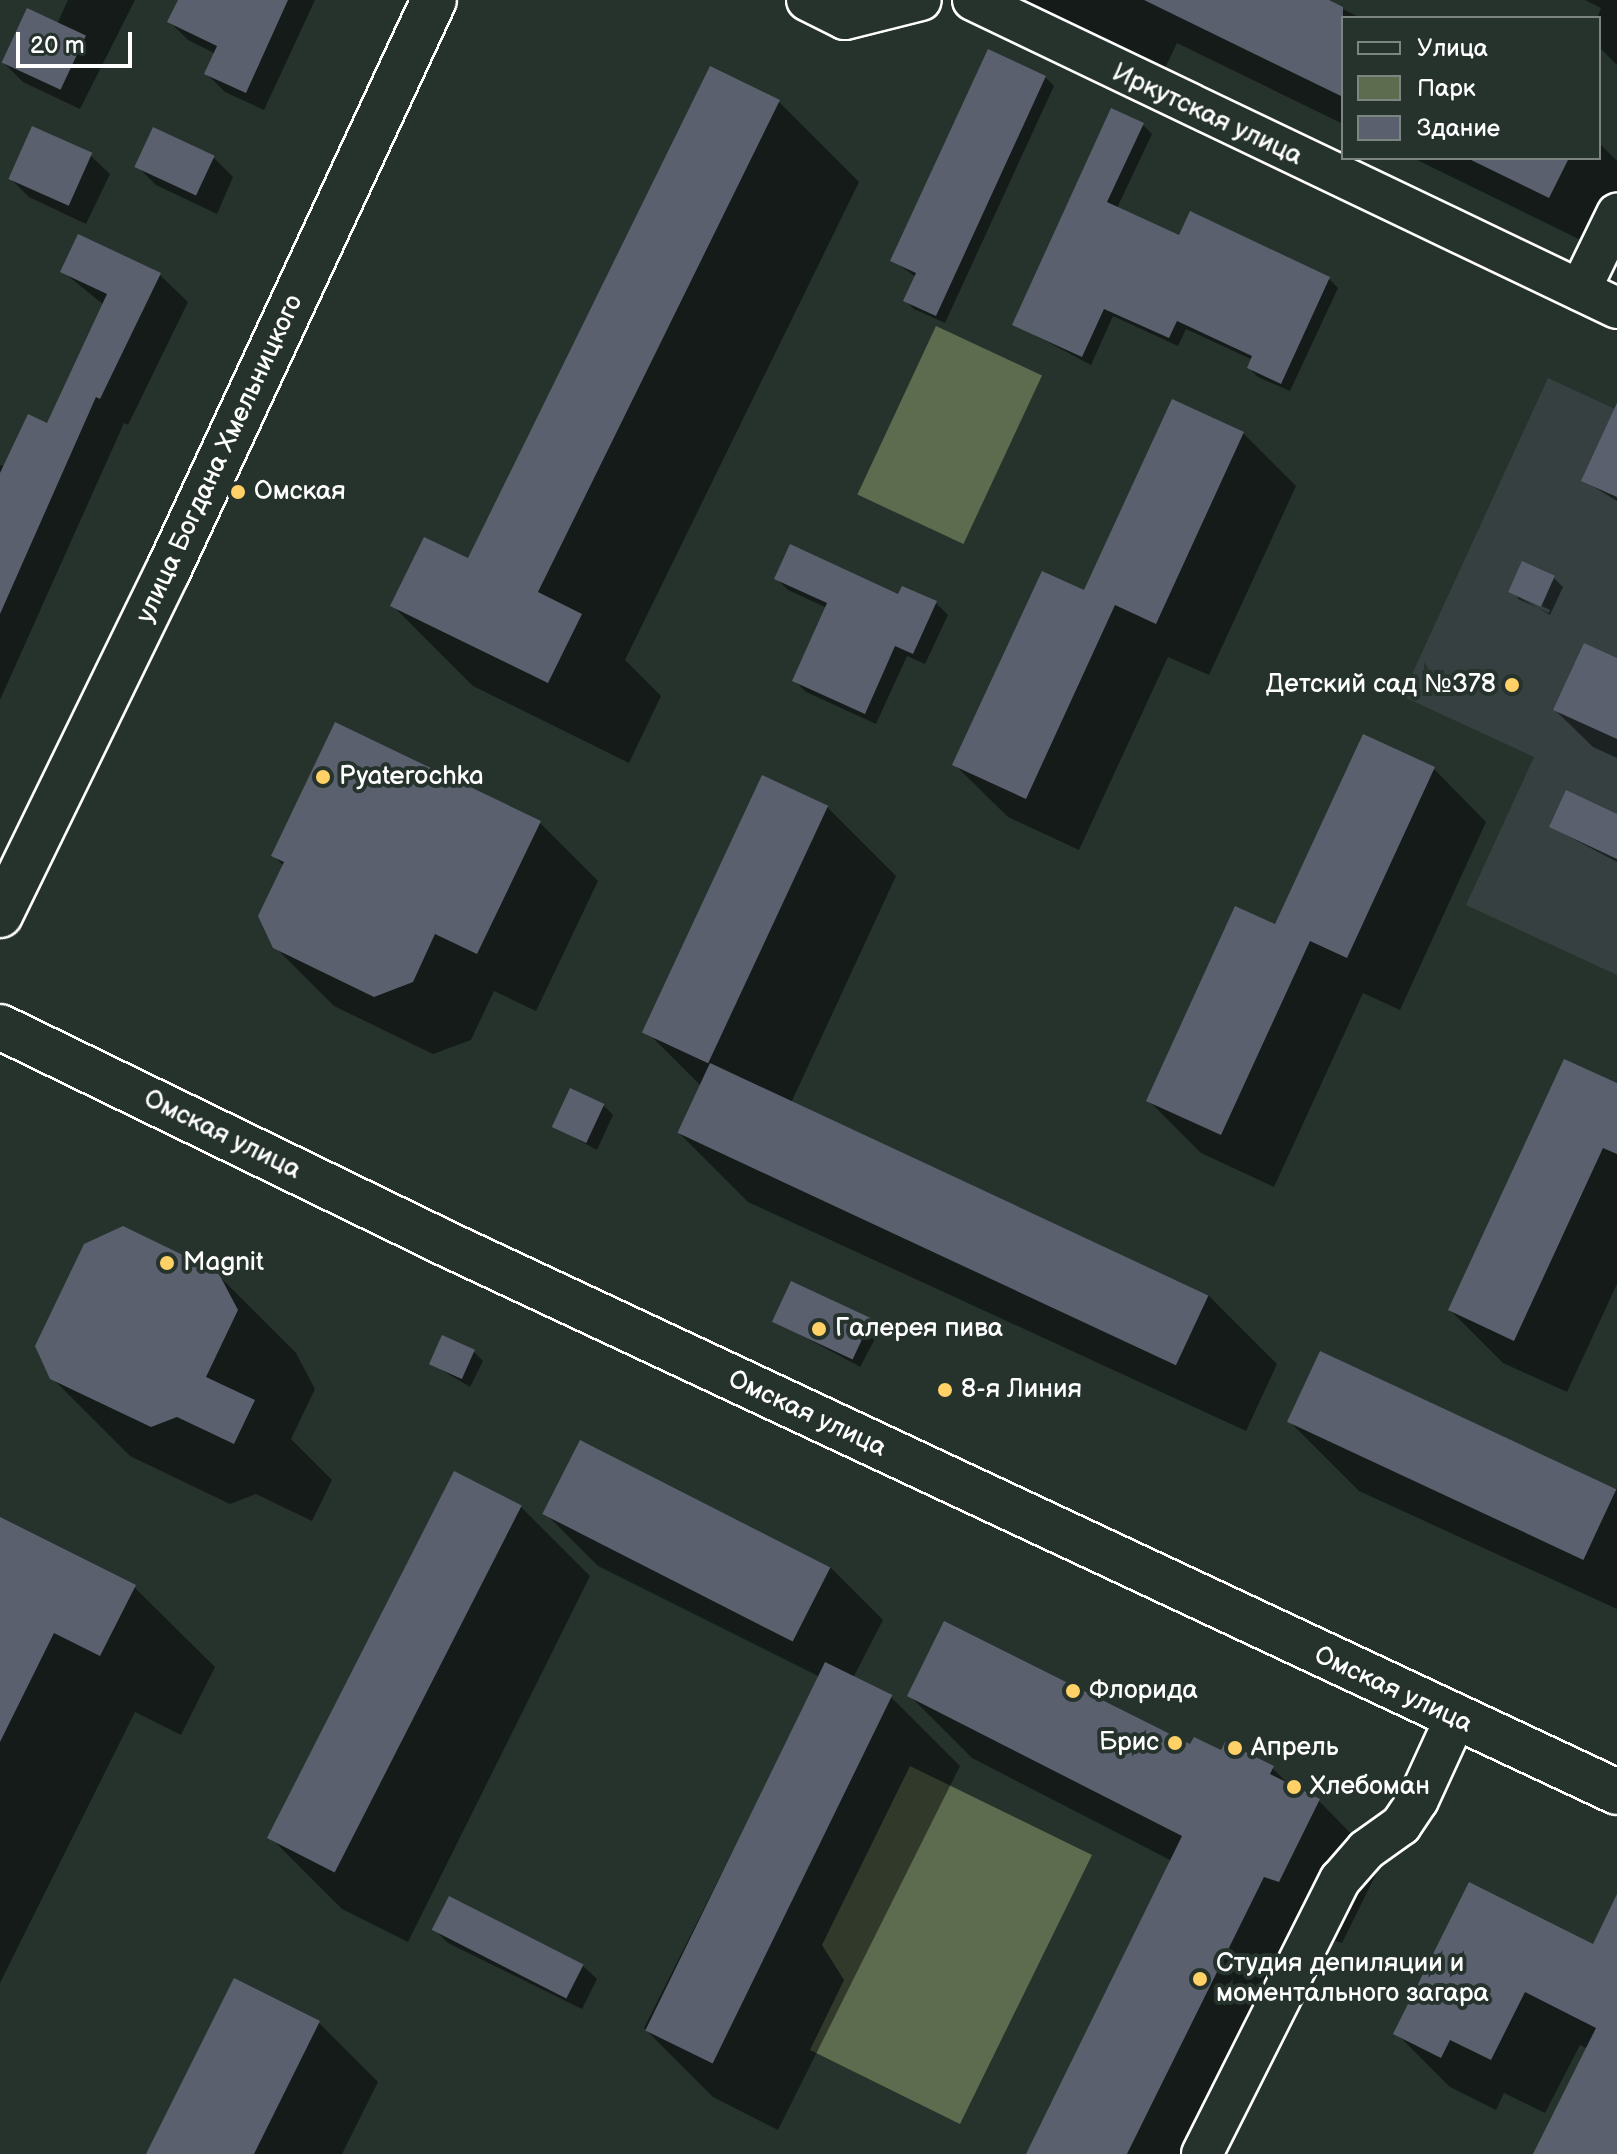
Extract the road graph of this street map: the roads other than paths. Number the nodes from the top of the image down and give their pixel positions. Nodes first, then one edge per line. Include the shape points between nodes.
1 (434, 0) edge
2 (807, 0) edge
3 (921, 0) edge
4 (973, 0) edge
5 (1617, 214) edge
6 (1580, 290) junction
7 (1617, 308) edge
8 (0, 915) edge
9 (0, 1027) edge
10 (1455, 1719) junction
11 (1617, 1792) edge
12 (1202, 2154) edge

1 - 8 main road, улица Богдана Хмельницкого via 167,573
2 - 3 street via 845,19
4 - 6 street, Иркутская улица
5 - 6 street
6 - 7 street, Иркутская улица
9 - 10 main road, Омская улица via 436,1239
10 - 11 main road, Омская улица
10 - 12 street via 1401,1825 1366,1850 1340,1880

